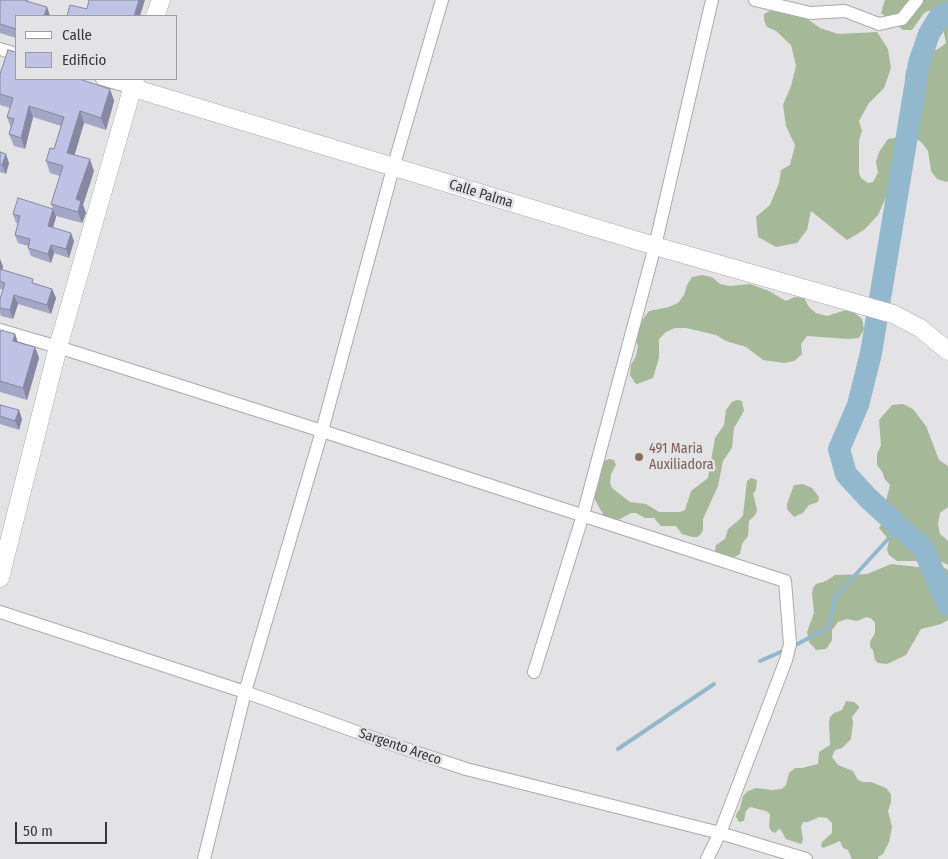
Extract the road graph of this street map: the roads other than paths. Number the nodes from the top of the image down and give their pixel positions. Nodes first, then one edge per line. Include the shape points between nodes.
1 (160, 0) edge
2 (442, 0) edge
3 (712, 0) edge
4 (755, 0) edge
5 (917, 0) edge
6 (155, 15) edge
7 (0, 49) edge
8 (15, 54) edge
9 (110, 80) edge
10 (134, 83) edge
11 (393, 168) junction
12 (655, 246) junction
13 (0, 330) edge
14 (58, 347) junction
15 (948, 351) edge
16 (322, 431) junction
17 (583, 514) junction
18 (0, 578) edge
19 (0, 612) edge
20 (534, 672) dead end
21 (245, 692) junction
22 (720, 833) junction
23 (204, 859) edge
24 (707, 859) edge
25 (806, 859) edge

1 - 6 street
2 - 11 street
3 - 12 street
4 - 5 street via 810,13 845,11 879,24 902,19
7 - 8 street
9 - 10 street, Calle Palma
10 - 11 street, Calle Palma
10 - 14 street
11 - 12 street, Calle Palma
11 - 16 street
12 - 15 street, Calle Palma via 892,314 920,328
12 - 17 street
13 - 14 street
14 - 16 street
14 - 18 street
16 - 17 street
16 - 21 street
17 - 20 street
17 - 22 street via 785,581 790,644 786,660
19 - 21 street, Sargento Areco
21 - 22 street, Sargento Areco via 466,769
21 - 23 street
22 - 24 street
22 - 25 street, Sargento Areco

